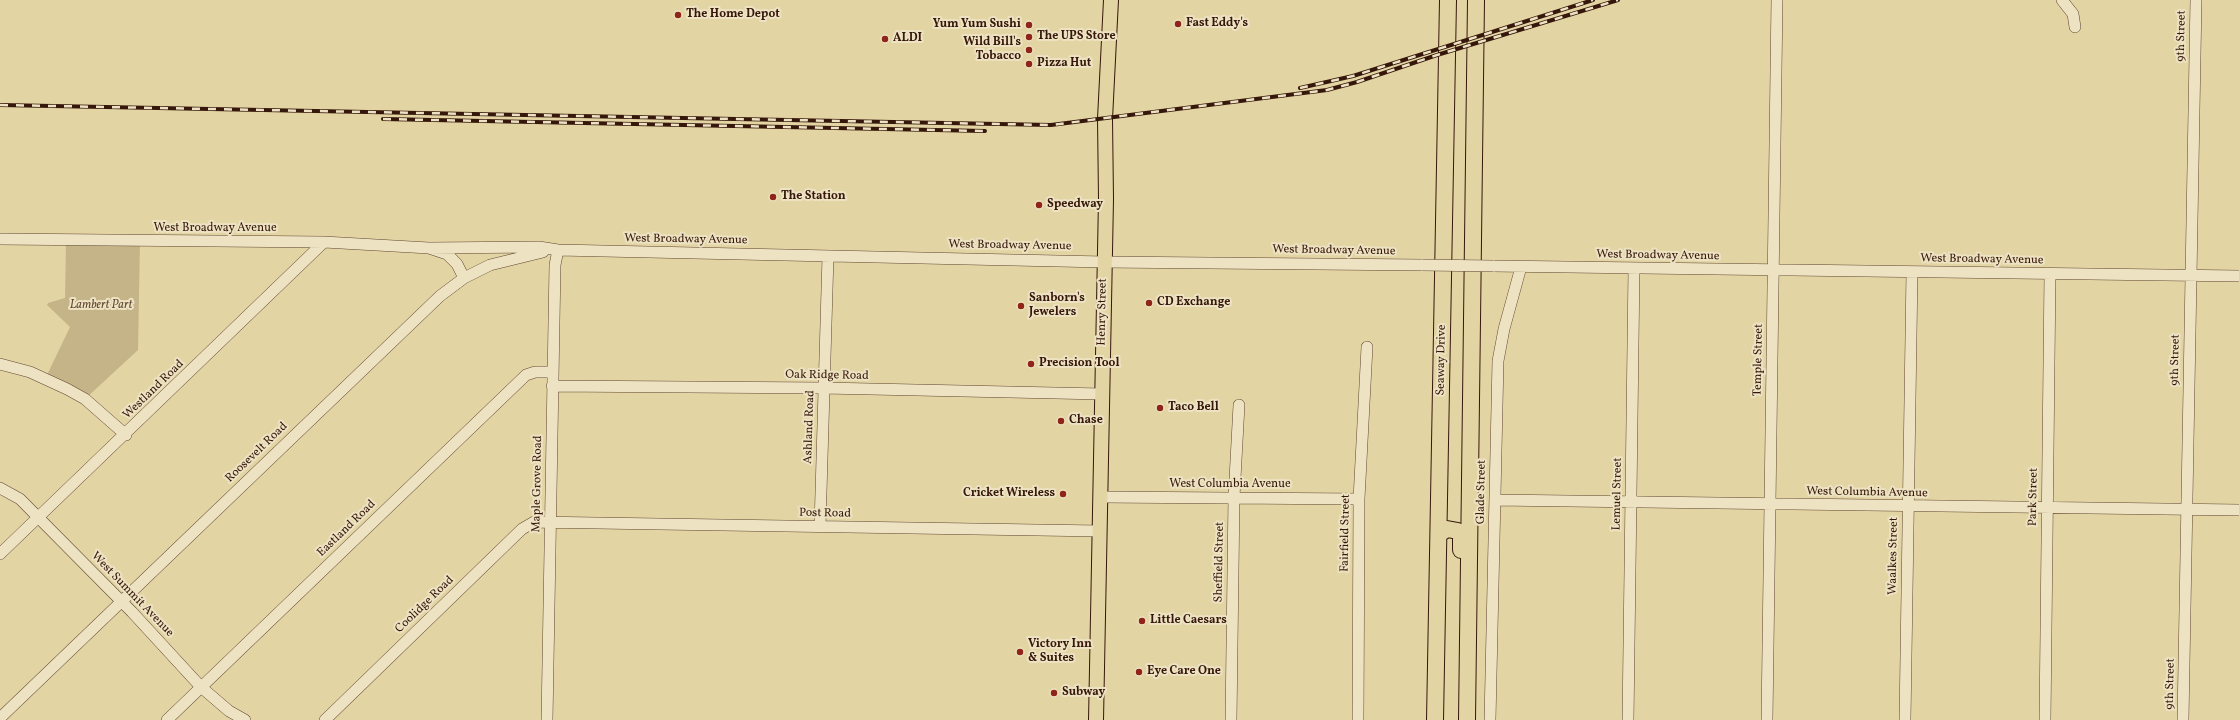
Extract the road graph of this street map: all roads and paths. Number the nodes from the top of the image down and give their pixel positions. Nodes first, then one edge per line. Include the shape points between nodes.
1 (1111, 0) edge
2 (1448, 0) edge
3 (1476, 0) edge
4 (1777, 0) edge
5 (2062, 0) edge
6 (2196, 0) edge
7 (2075, 27) dead end
8 (0, 239) edge
9 (324, 242) junction
10 (429, 248) junction
11 (558, 250) junction
12 (828, 256) junction
13 (1104, 262) junction
14 (1521, 267) junction
15 (1634, 269) junction
16 (1773, 270) junction
17 (1912, 272) junction
18 (2050, 274) junction
19 (2190, 275) junction
20 (2239, 276) edge
21 (464, 278) junction
22 (1367, 347) dead end
23 (0, 364) edge
24 (553, 372) junction
25 (552, 386) junction
26 (824, 388) junction
27 (1102, 394) junction
28 (1239, 405) dead end
29 (126, 435) junction
30 (0, 488) edge
31 (1234, 497) junction
32 (1100, 498) junction
33 (1359, 499) junction
34 (1495, 500) junction
35 (1631, 502) junction
36 (1770, 504) junction
37 (1908, 506) junction
38 (2047, 508) junction
39 (2186, 510) junction
40 (2239, 510) edge
41 (37, 518) junction
42 (550, 522) junction
43 (820, 526) junction
44 (1100, 530) junction
45 (1439, 534) junction
46 (0, 554) edge
47 (121, 602) junction
48 (201, 687) junction
49 (0, 718) edge
50 (167, 720) edge
51 (245, 720) edge
52 (324, 720) edge
53 (547, 720) edge
54 (1096, 720) edge
55 (1231, 720) edge
56 (1358, 720) edge
57 (1435, 720) edge
58 (1461, 720) edge
59 (1468, 720) edge
60 (1490, 720) edge
61 (1628, 720) edge
62 (1767, 720) edge
63 (1905, 720) edge
64 (2045, 720) edge
65 (2183, 720) edge

1 - 13 main road, Henry Street via 1105,120
2 - 45 highway, Seaway Drive
3 - 59 highway
4 - 16 street, Temple Street
5 - 7 street via 2073,14
6 - 19 street, 9th Street
8 - 9 street, West Broadway Avenue
9 - 10 street, West Broadway Avenue
9 - 29 street, Westland Road
10 - 11 street, West Broadway Avenue via 539,247
10 - 21 street, West Broadway Avenue via 447,254 457,264
11 - 12 street, West Broadway Avenue
11 - 21 street, Roosevelt Road via 516,257 490,265
11 - 24 street, Maple Grove Road via 555,265
12 - 13 street, West Broadway Avenue
12 - 26 street, Ashland Road
13 - 14 street, West Broadway Avenue, bridge
13 - 27 main road, Henry Street
14 - 15 street, West Broadway Avenue
14 - 34 street, Glade Street via 1498,361
15 - 16 street, West Broadway Avenue
15 - 35 street, Lemuel Street
16 - 17 street, West Broadway Avenue
16 - 36 street, Temple Street
17 - 18 street, West Broadway Avenue
17 - 37 street, Waalkes Street
18 - 19 street, West Broadway Avenue
18 - 38 street, Park Street
19 - 20 street, West Broadway Avenue
19 - 39 street, 9th Street
21 - 47 street, Roosevelt Road via 421,313
22 - 33 street, Fairfield Street
23 - 29 street via 30,372 85,399
24 - 25 street, Maple Grove Road
24 - 48 street, Eastland Road via 526,375
25 - 26 street, Oak Ridge Road
25 - 42 street, Maple Grove Road
26 - 27 street, Oak Ridge Road
26 - 43 street, Ashland Road
27 - 32 main road, Henry Street
28 - 31 street, Sheffield Street
29 - 41 street, Westland Road
30 - 41 street, West Summit Avenue via 20,498
31 - 32 street, West Columbia Avenue
31 - 33 street, West Columbia Avenue
31 - 55 street, Sheffield Street
32 - 44 main road, Henry Street
33 - 56 street, Fairfield Street
34 - 35 street, West Columbia Avenue
34 - 60 street, Glade Street
35 - 36 street, West Columbia Avenue
35 - 61 street, Lemuel Street
36 - 37 street, West Columbia Avenue
36 - 62 street, Temple Street
37 - 38 street, West Columbia Avenue
37 - 63 street, Waalkes Street
38 - 39 street, West Columbia Avenue
38 - 64 street, Park Street
39 - 40 street, West Columbia Avenue
39 - 65 street, 9th Street
41 - 46 street, Westland Road
41 - 47 street, West Summit Avenue
42 - 43 street, Post Road
42 - 52 street, Coolidge Road via 534,522 522,529
42 - 53 street, Maple Grove Road
43 - 44 street, Post Road
44 - 54 main road, Henry Street
45 - 57 highway, Seaway Drive
45 - 58 highway via 1452,529 1458,531 1461,536
47 - 48 street, West Summit Avenue
47 - 49 street, Roosevelt Road
48 - 50 street, Eastland Road
48 - 51 street, West Summit Avenue via 229,711

